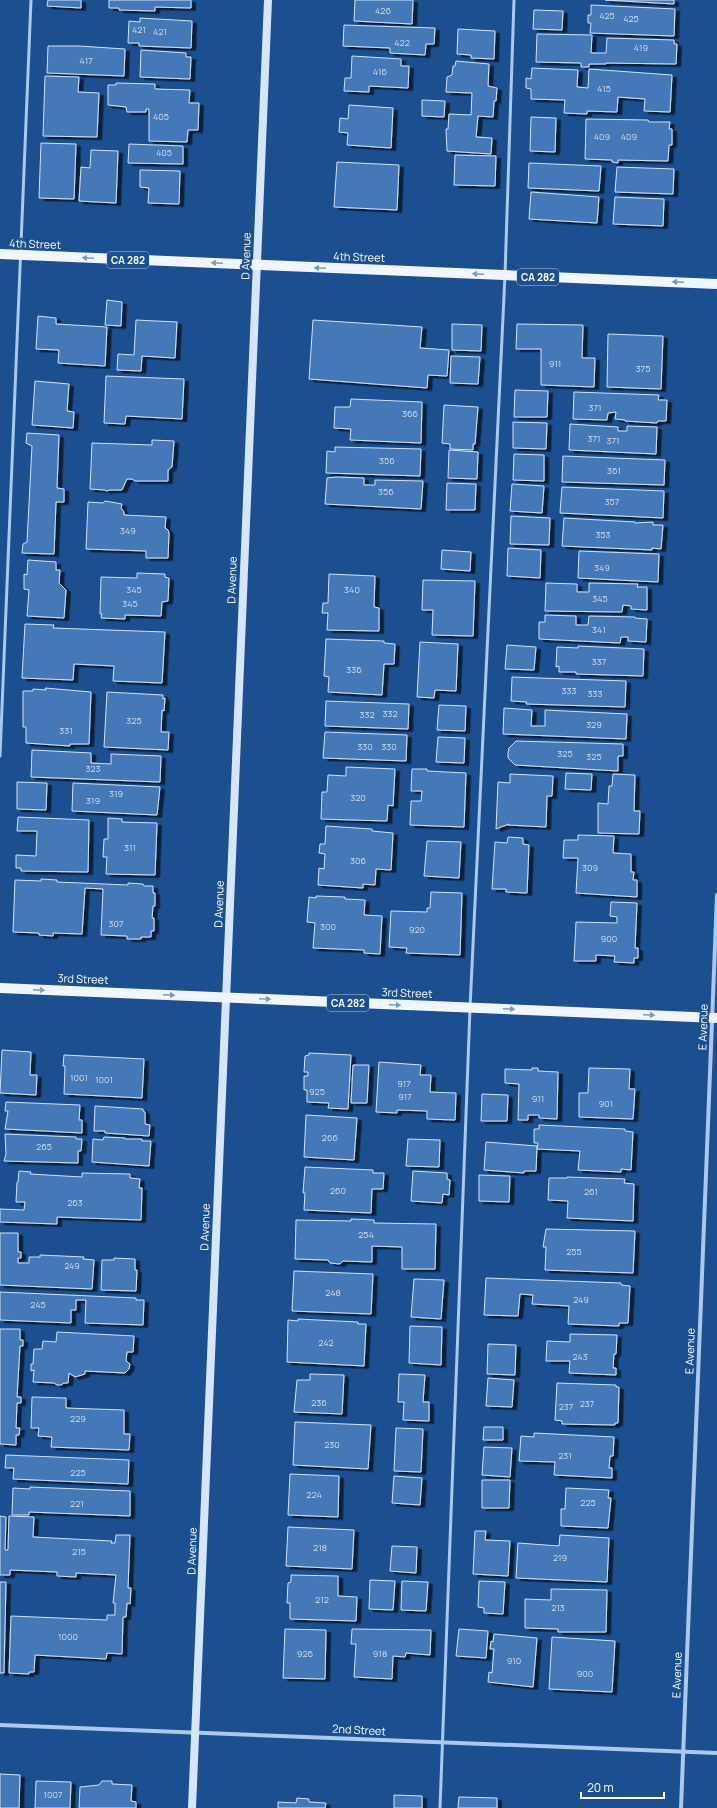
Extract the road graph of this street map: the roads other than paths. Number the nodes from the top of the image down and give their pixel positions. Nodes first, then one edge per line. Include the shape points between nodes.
1 (31, 0) edge
2 (268, 0) edge
3 (514, 0) edge
4 (0, 254) edge
5 (21, 255) junction
6 (256, 265) junction
7 (505, 275) junction
8 (717, 284) edge
9 (0, 756) edge
10 (717, 895) edge
11 (0, 988) edge
12 (226, 998) junction
13 (470, 1008) junction
14 (714, 1018) edge
15 (0, 1725) edge
16 (195, 1731) junction
17 (443, 1743) junction
18 (683, 1752) junction
19 (717, 1753) edge
20 (192, 1808) edge
21 (440, 1808) edge
22 (681, 1808) edge

1 - 5 lane
2 - 6 street, D Avenue
3 - 7 lane
4 - 5 main road, 4th Street / CA 282
6 -> 5 main road, 4th Street / CA 282
5 - 9 lane
7 -> 6 main road, 4th Street / CA 282
6 - 12 street, D Avenue
8 -> 7 main road, 4th Street / CA 282
7 - 13 lane
10 - 14 street, E Avenue
11 -> 12 main road, 3rd Street / CA 282
12 -> 13 main road, 3rd Street / CA 282
12 - 16 street, D Avenue
13 -> 14 main road, 3rd Street / CA 282
13 - 17 lane
14 - 18 street, E Avenue
15 - 16 street, 2nd Street
16 - 17 street, 2nd Street
16 - 20 street, D Avenue
17 - 18 street, 2nd Street
17 - 21 lane
18 - 19 street, 2nd Street
18 - 22 street, E Avenue

